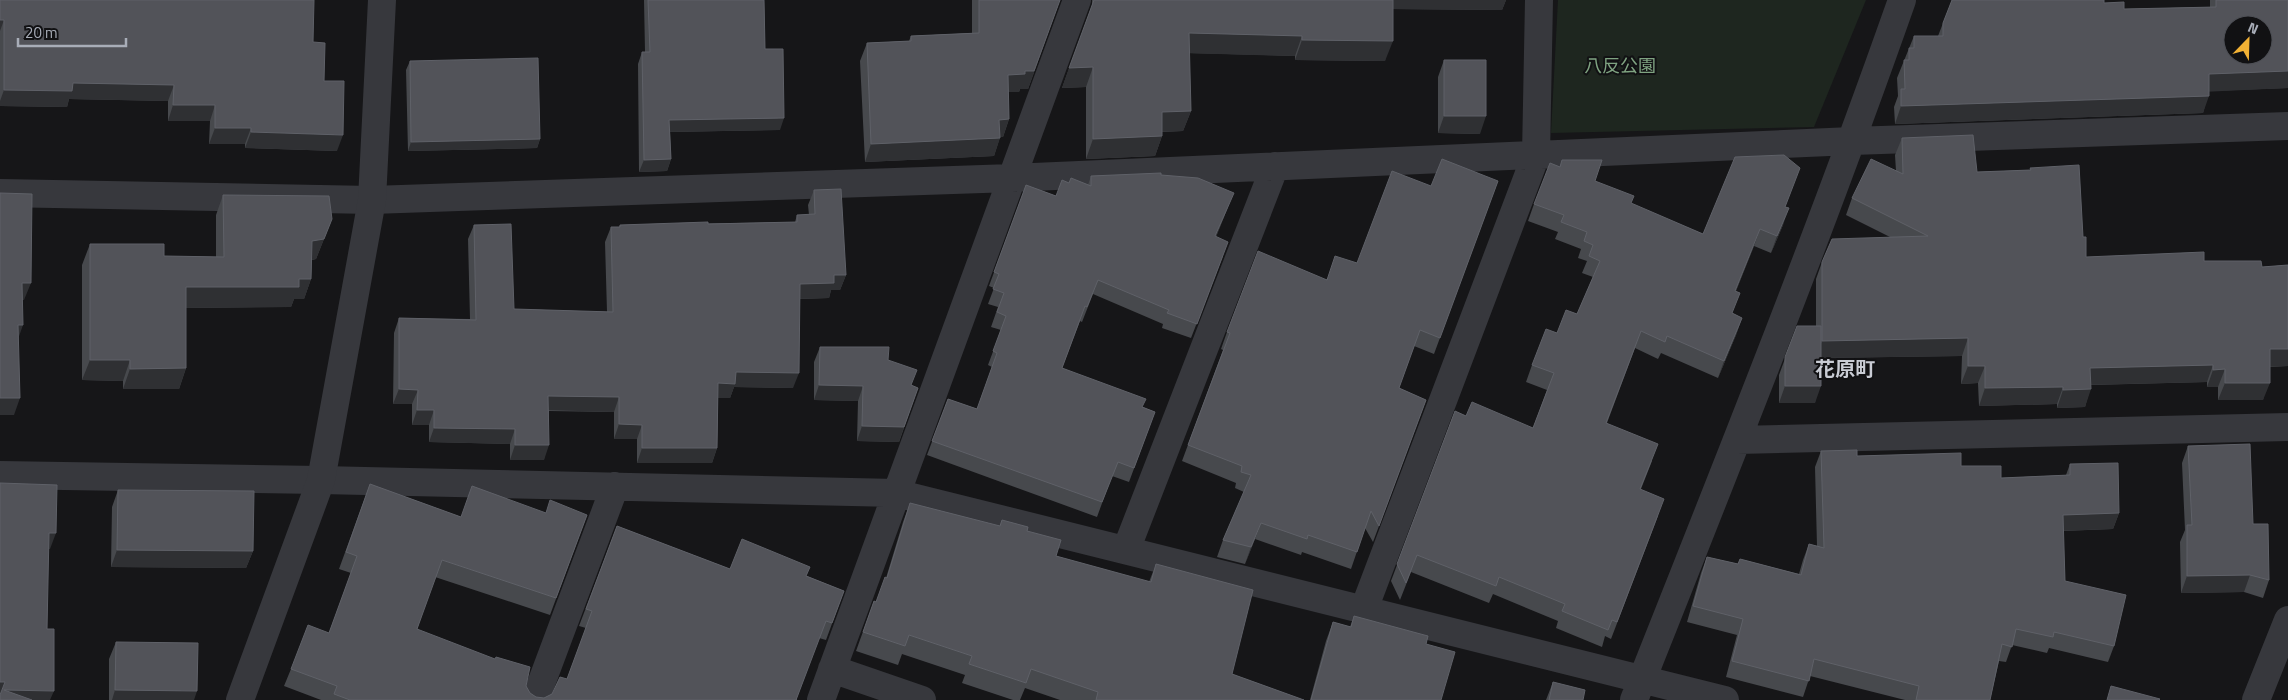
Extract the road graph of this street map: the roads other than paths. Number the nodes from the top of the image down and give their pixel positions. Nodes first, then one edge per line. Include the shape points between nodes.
1 (382, 0) edge
2 (1077, 0) edge
3 (1539, 0) edge
4 (1902, 0) edge
5 (2288, 126) edge
6 (1852, 141) junction
7 (1536, 154) junction
8 (1275, 166) junction
9 (1012, 178) junction
10 (0, 193) edge
11 (372, 200) junction
12 (2288, 428) edge
13 (1738, 440) junction
14 (0, 475) edge
15 (321, 480) junction
16 (615, 486) junction
17 (896, 493) junction
18 (1126, 550) junction
19 (1364, 609) junction
20 (2288, 620) edge
21 (832, 670) junction
22 (1638, 689) edge
23 (240, 700) edge
24 (535, 700) edge
25 (821, 700) edge
26 (922, 700) edge
27 (1725, 700) edge
28 (2256, 700) edge

1 - 11 street
2 - 9 street
3 - 7 street
4 - 6 street
5 - 6 street
6 - 7 street
6 - 13 street
7 - 8 street
7 - 19 street
8 - 9 street
8 - 18 street
9 - 11 street
9 - 17 street
10 - 11 street
11 - 15 street
12 - 13 street
13 - 22 street
14 - 15 street
15 - 16 street
15 - 23 street
16 - 17 street
16 - 24 street
17 - 18 street
17 - 21 street
18 - 19 street
19 - 22 street
20 - 28 street
21 - 25 street
21 - 26 street
22 - 27 street

